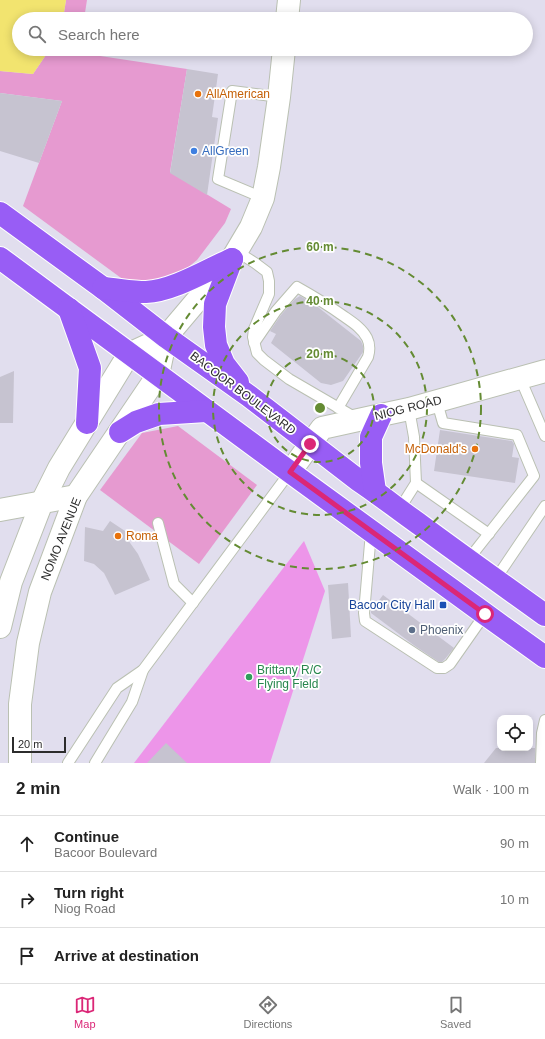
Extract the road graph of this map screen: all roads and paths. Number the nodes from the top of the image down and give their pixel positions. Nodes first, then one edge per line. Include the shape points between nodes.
1 (289, 0) edge
2 (288, 12) edge
3 (283, 56) edge
4 (280, 97) junction
5 (263, 198) junction
6 (0, 213) edge
7 (234, 255) junction
8 (0, 258) edge
9 (102, 288) junction
10 (69, 309) junction
11 (166, 337) junction
12 (254, 343) junction
13 (129, 354) junction
14 (545, 371) edge
15 (158, 375) junction
16 (520, 378) junction
17 (249, 396) junction
18 (437, 402) junction
19 (338, 408) junction
20 (206, 410) junction
21 (409, 410) junction
22 (381, 415) junction
23 (360, 420) junction
24 (87, 423) junction
25 (120, 432) junction
26 (545, 436) edge
27 (310, 444) junction
28 (290, 472) junction
29 (416, 483) junction
30 (375, 491) junction
31 (76, 496) junction
32 (42, 502) junction
33 (545, 506) edge
34 (0, 510) edge
35 (399, 510) junction
36 (158, 523) dead end
37 (371, 532) junction
38 (489, 534) junction
39 (468, 560) junction
40 (495, 580) junction
41 (193, 603) junction
42 (485, 614) junction
43 (545, 615) edge
44 (0, 627) edge
45 (545, 657) edge
46 (143, 670) junction
47 (545, 720) edge
48 (20, 763) edge
49 (68, 763) edge
50 (95, 763) edge
51 (541, 763) edge

1 - 2 main road
3 - 4 main road, NOMO AVENUE
4 - 5 main road, NOMO AVENUE
4 - 5 lane via 232,91 218,179
5 - 7 main road, NOMO AVENUE
6 - 9 main road, BACOOR BOULEVARD
7 - 9 main road via 183,282 162,289 146,292
7 - 11 main road, NOMO AVENUE
7 - 12 lane via 255,262 267,272 269,294 254,329
7 - 17 main road via 215,304 214,327 216,345 224,364
8 - 10 main road
9 - 11 main road, BACOOR BOULEVARD
10 - 13 main road
10 - 24 main road via 90,368
11 - 13 main road, NOMO AVENUE
11 - 15 main road, NOMO AVENUE
11 - 17 main road, BACOOR BOULEVARD
12 - 19 lane via 257,353 270,365
12 - 19 lane via 276,311 297,287 358,326 364,332 370,349 368,357
13 - 15 main road
13 - 24 main road
14 - 16 main road, NIOG ROAD
15 - 20 main road
15 - 25 main road, NOMO AVENUE
16 - 18 main road, NIOG ROAD
16 - 26 lane
17 - 27 main road, BACOOR BOULEVARD
18 - 21 main road, NIOG ROAD
18 - 38 lane via 443,423 517,435 534,476
19 - 23 lane
20 - 25 main road via 159,414 136,422
20 - 28 main road
21 - 22 main road, NIOG ROAD
21 - 29 lane via 414,437
22 - 23 main road, NIOG ROAD
22 - 30 main road via 371,437
23 - 27 main road, NIOG ROAD via 322,428
24 - 32 main road via 59,468
25 - 31 main road, NOMO AVENUE
27 - 28 main road, NIOG ROAD
27 - 30 main road, BACOOR BOULEVARD
28 - 37 main road
28 - 41 lane
29 - 35 lane
29 - 38 lane
30 - 35 main road, BACOOR BOULEVARD
31 - 32 main road
31 - 48 main road, NOMO AVENUE via 40,592 28,643 20,704
32 - 34 main road
32 - 44 main road via 11,582
33 - 40 lane
35 - 39 main road, BACOOR BOULEVARD
36 - 41 lane via 174,584
37 - 42 main road
37 - 42 lane via 365,621 437,668 444,668 450,664
38 - 39 lane
39 - 40 main road, BACOOR BOULEVARD
40 - 43 main road, BACOOR BOULEVARD
41 - 46 lane
42 - 45 main road
46 - 49 lane via 117,688
46 - 50 lane via 132,702
47 - 51 lane

